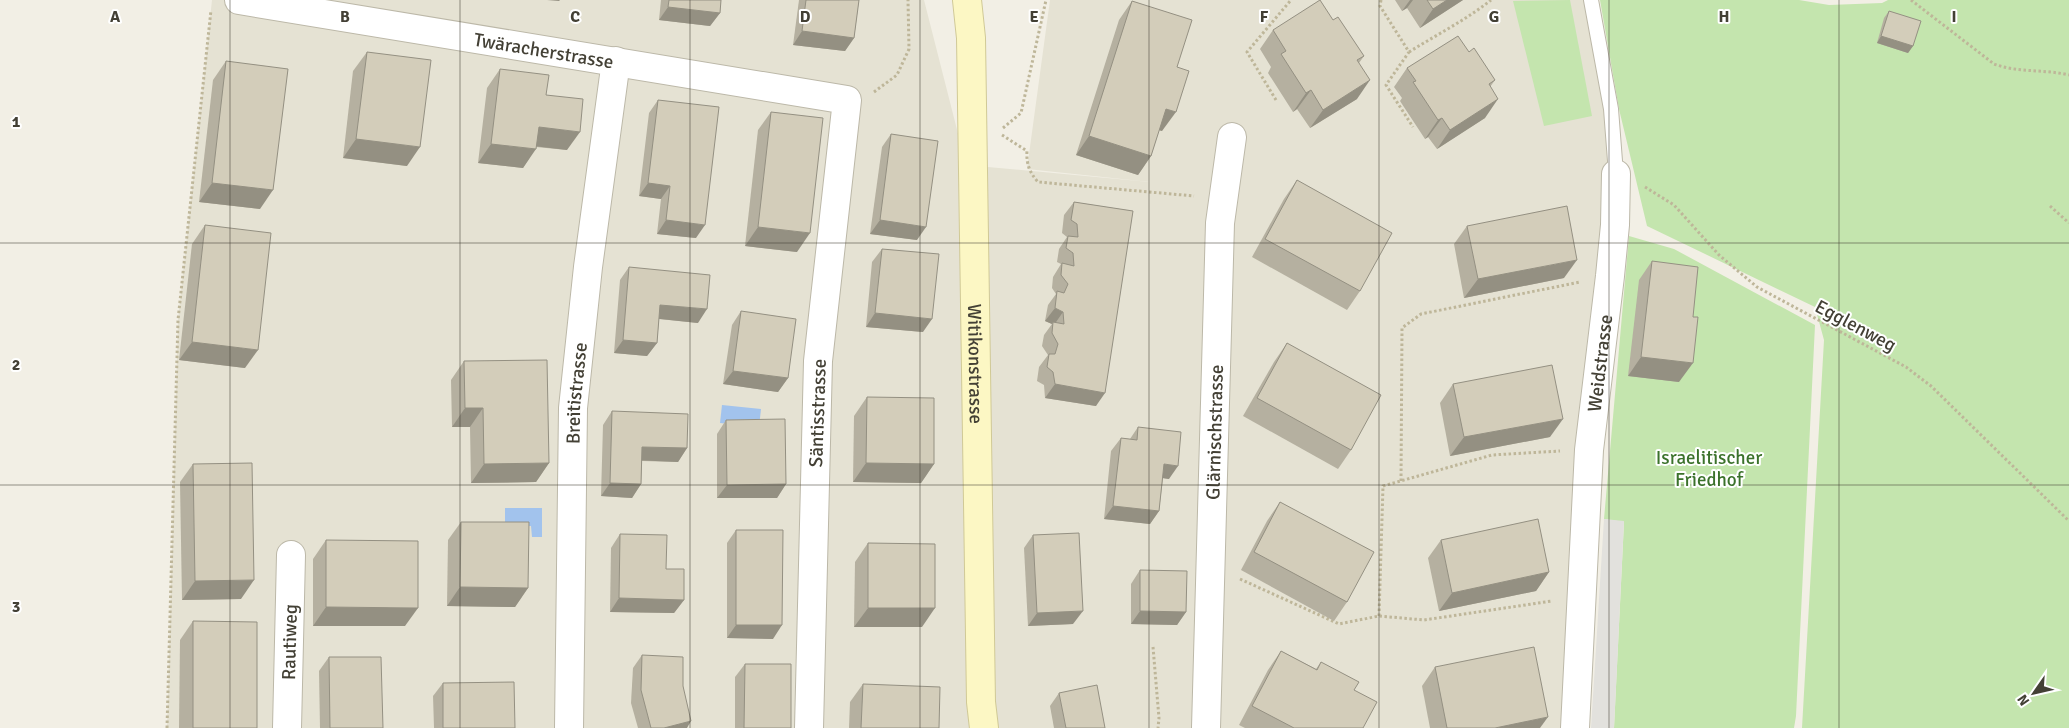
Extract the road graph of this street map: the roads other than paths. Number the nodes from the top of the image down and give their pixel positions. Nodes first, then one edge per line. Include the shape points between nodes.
1 (240, 0) edge
2 (968, 0) edge
3 (1591, 0) edge
4 (616, 61) junction
5 (847, 100) joint
6 (1232, 138) dead end
7 (1616, 174) joint
8 (291, 555) dead end
9 (287, 728) edge
10 (569, 728) edge
11 (809, 728) edge
12 (984, 728) edge
13 (1206, 728) edge
14 (1574, 728) edge

1 - 4 street, Twäracherstrasse
2 - 12 main road, Witikonstrasse
3 - 7 lane, Weidstrasse via 1610,109
4 - 5 street, Twäracherstrasse
4 - 10 street, Breitistrasse via 572,408
5 - 11 street, Säntisstrasse via 818,361
6 - 13 street, Glärnischstrasse via 1220,223
7 - 14 street, Weidstrasse via 1615,225 1589,450
8 - 9 street, Rautiweg

